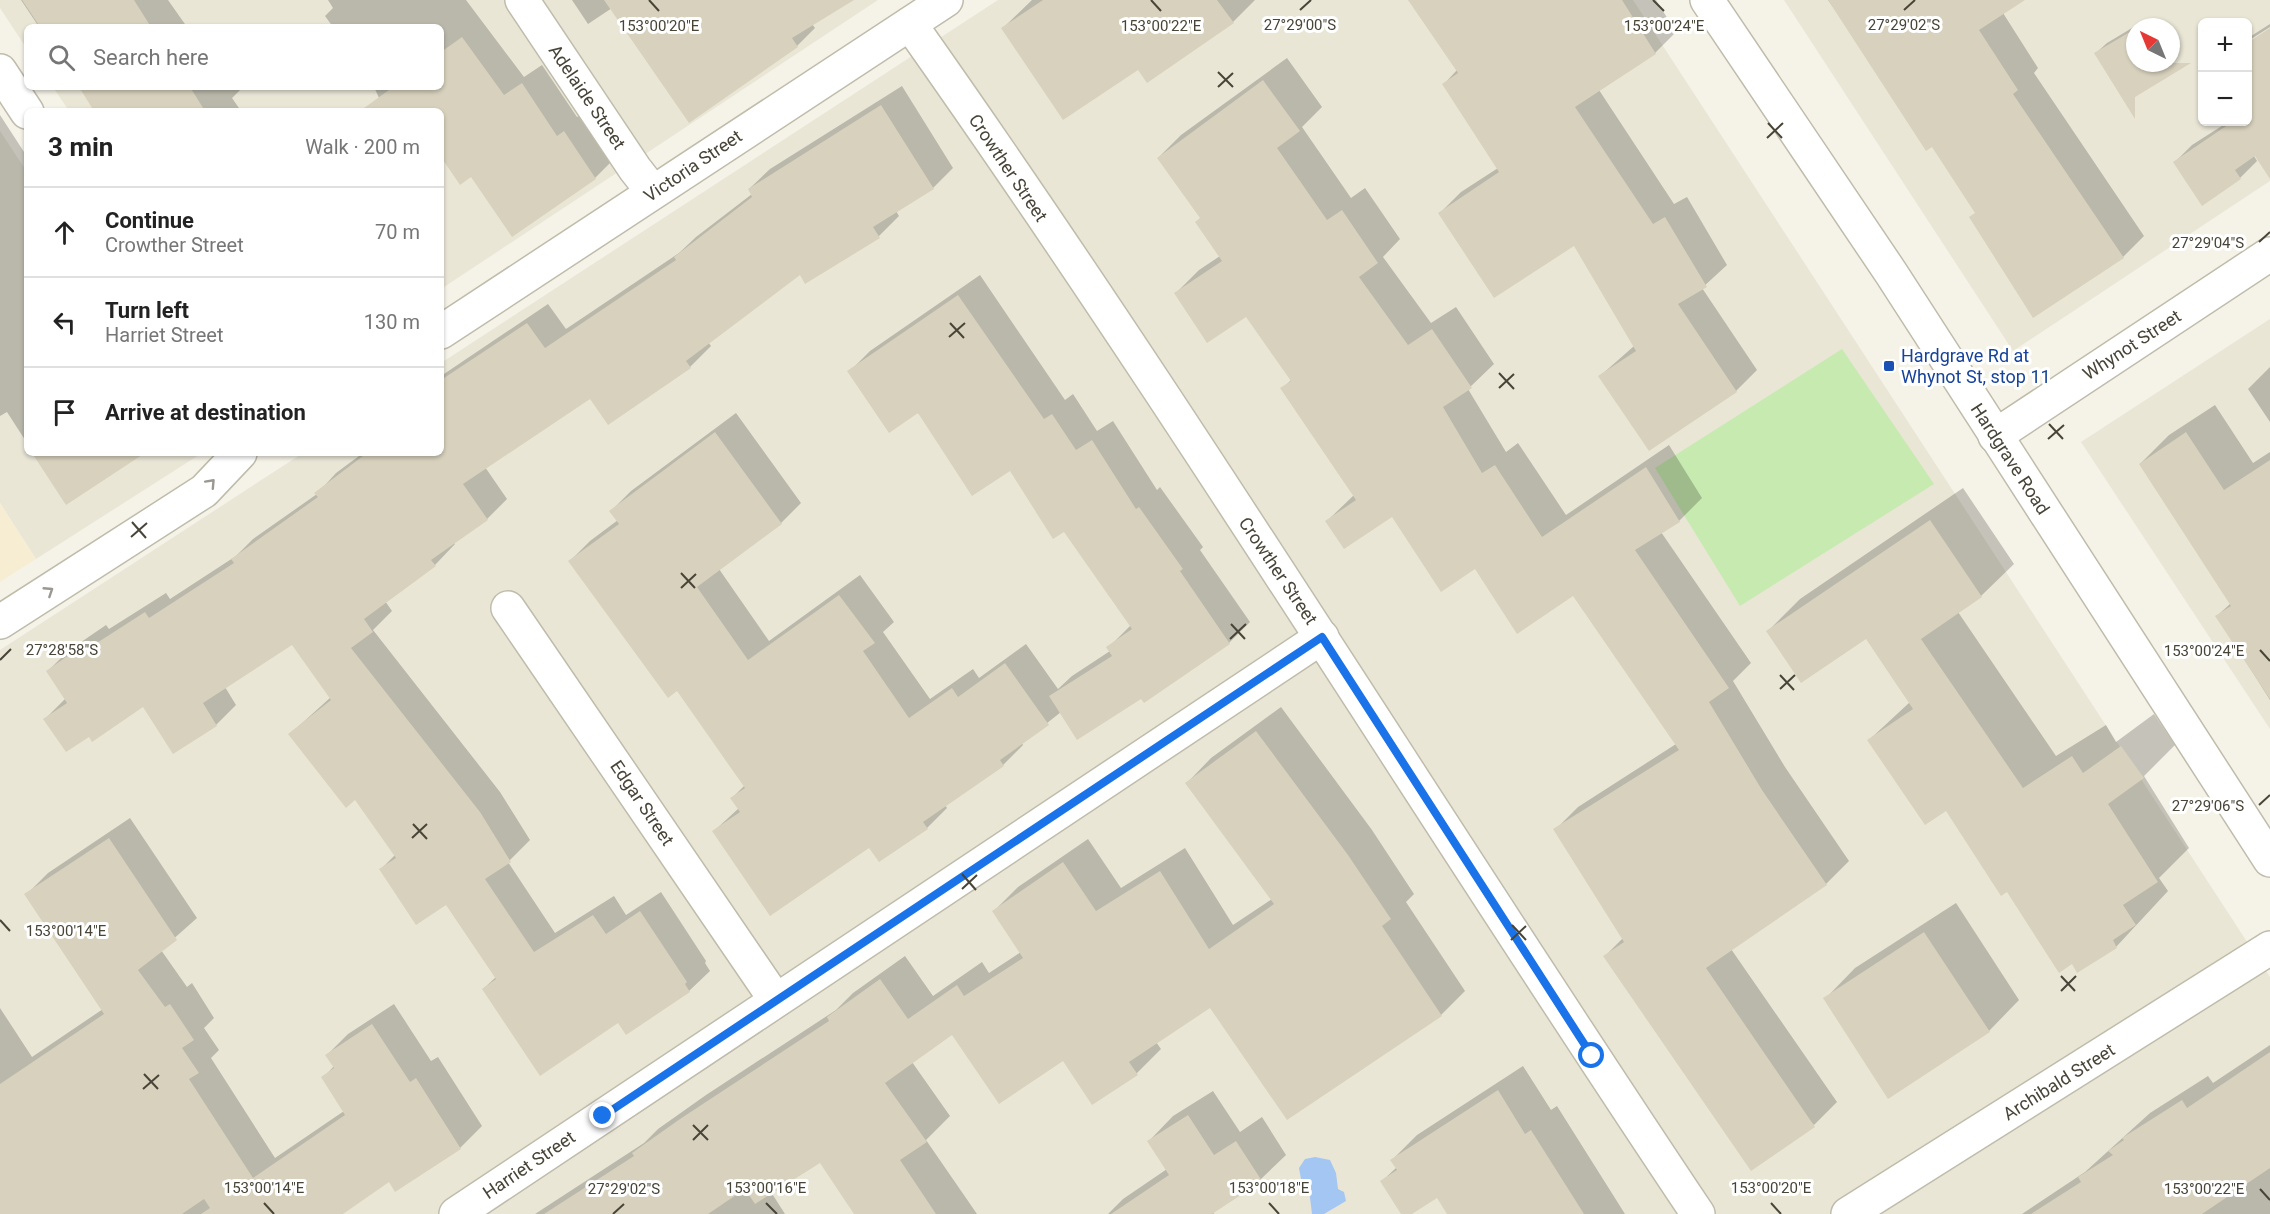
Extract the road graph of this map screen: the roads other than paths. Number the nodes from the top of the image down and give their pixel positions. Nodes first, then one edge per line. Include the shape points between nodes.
1 (522, 0) edge
2 (946, 0) edge
3 (1707, 0) edge
4 (910, 24) junction
5 (0, 71) edge
6 (24, 108) edge
7 (653, 192) junction
8 (2270, 254) edge
9 (444, 330) edge
10 (1995, 436) junction
11 (237, 456) edge
12 (508, 608) dead end
13 (0, 622) edge
14 (1322, 637) junction
15 (2270, 860) edge
16 (2270, 948) edge
17 (775, 999) junction
18 (456, 1214) edge
19 (1698, 1214) edge
20 (1848, 1214) edge

1 - 7 street, Adelaide Street
2 - 4 street, Victoria Street
3 - 10 street, Hardgrave Road
4 - 7 street, Victoria Street
4 - 14 street, Crowther Street
5 - 6 street
7 - 9 street, Victoria Street
8 - 10 street, Whynot Street
10 - 15 street, Hardgrave Road
13 -> 11 street via 204,491
12 - 17 street, Edgar Street
14 - 17 street, Harriet Street
14 - 19 street, Crowther Street
16 - 20 street, Archibald Street
17 - 18 street, Harriet Street

